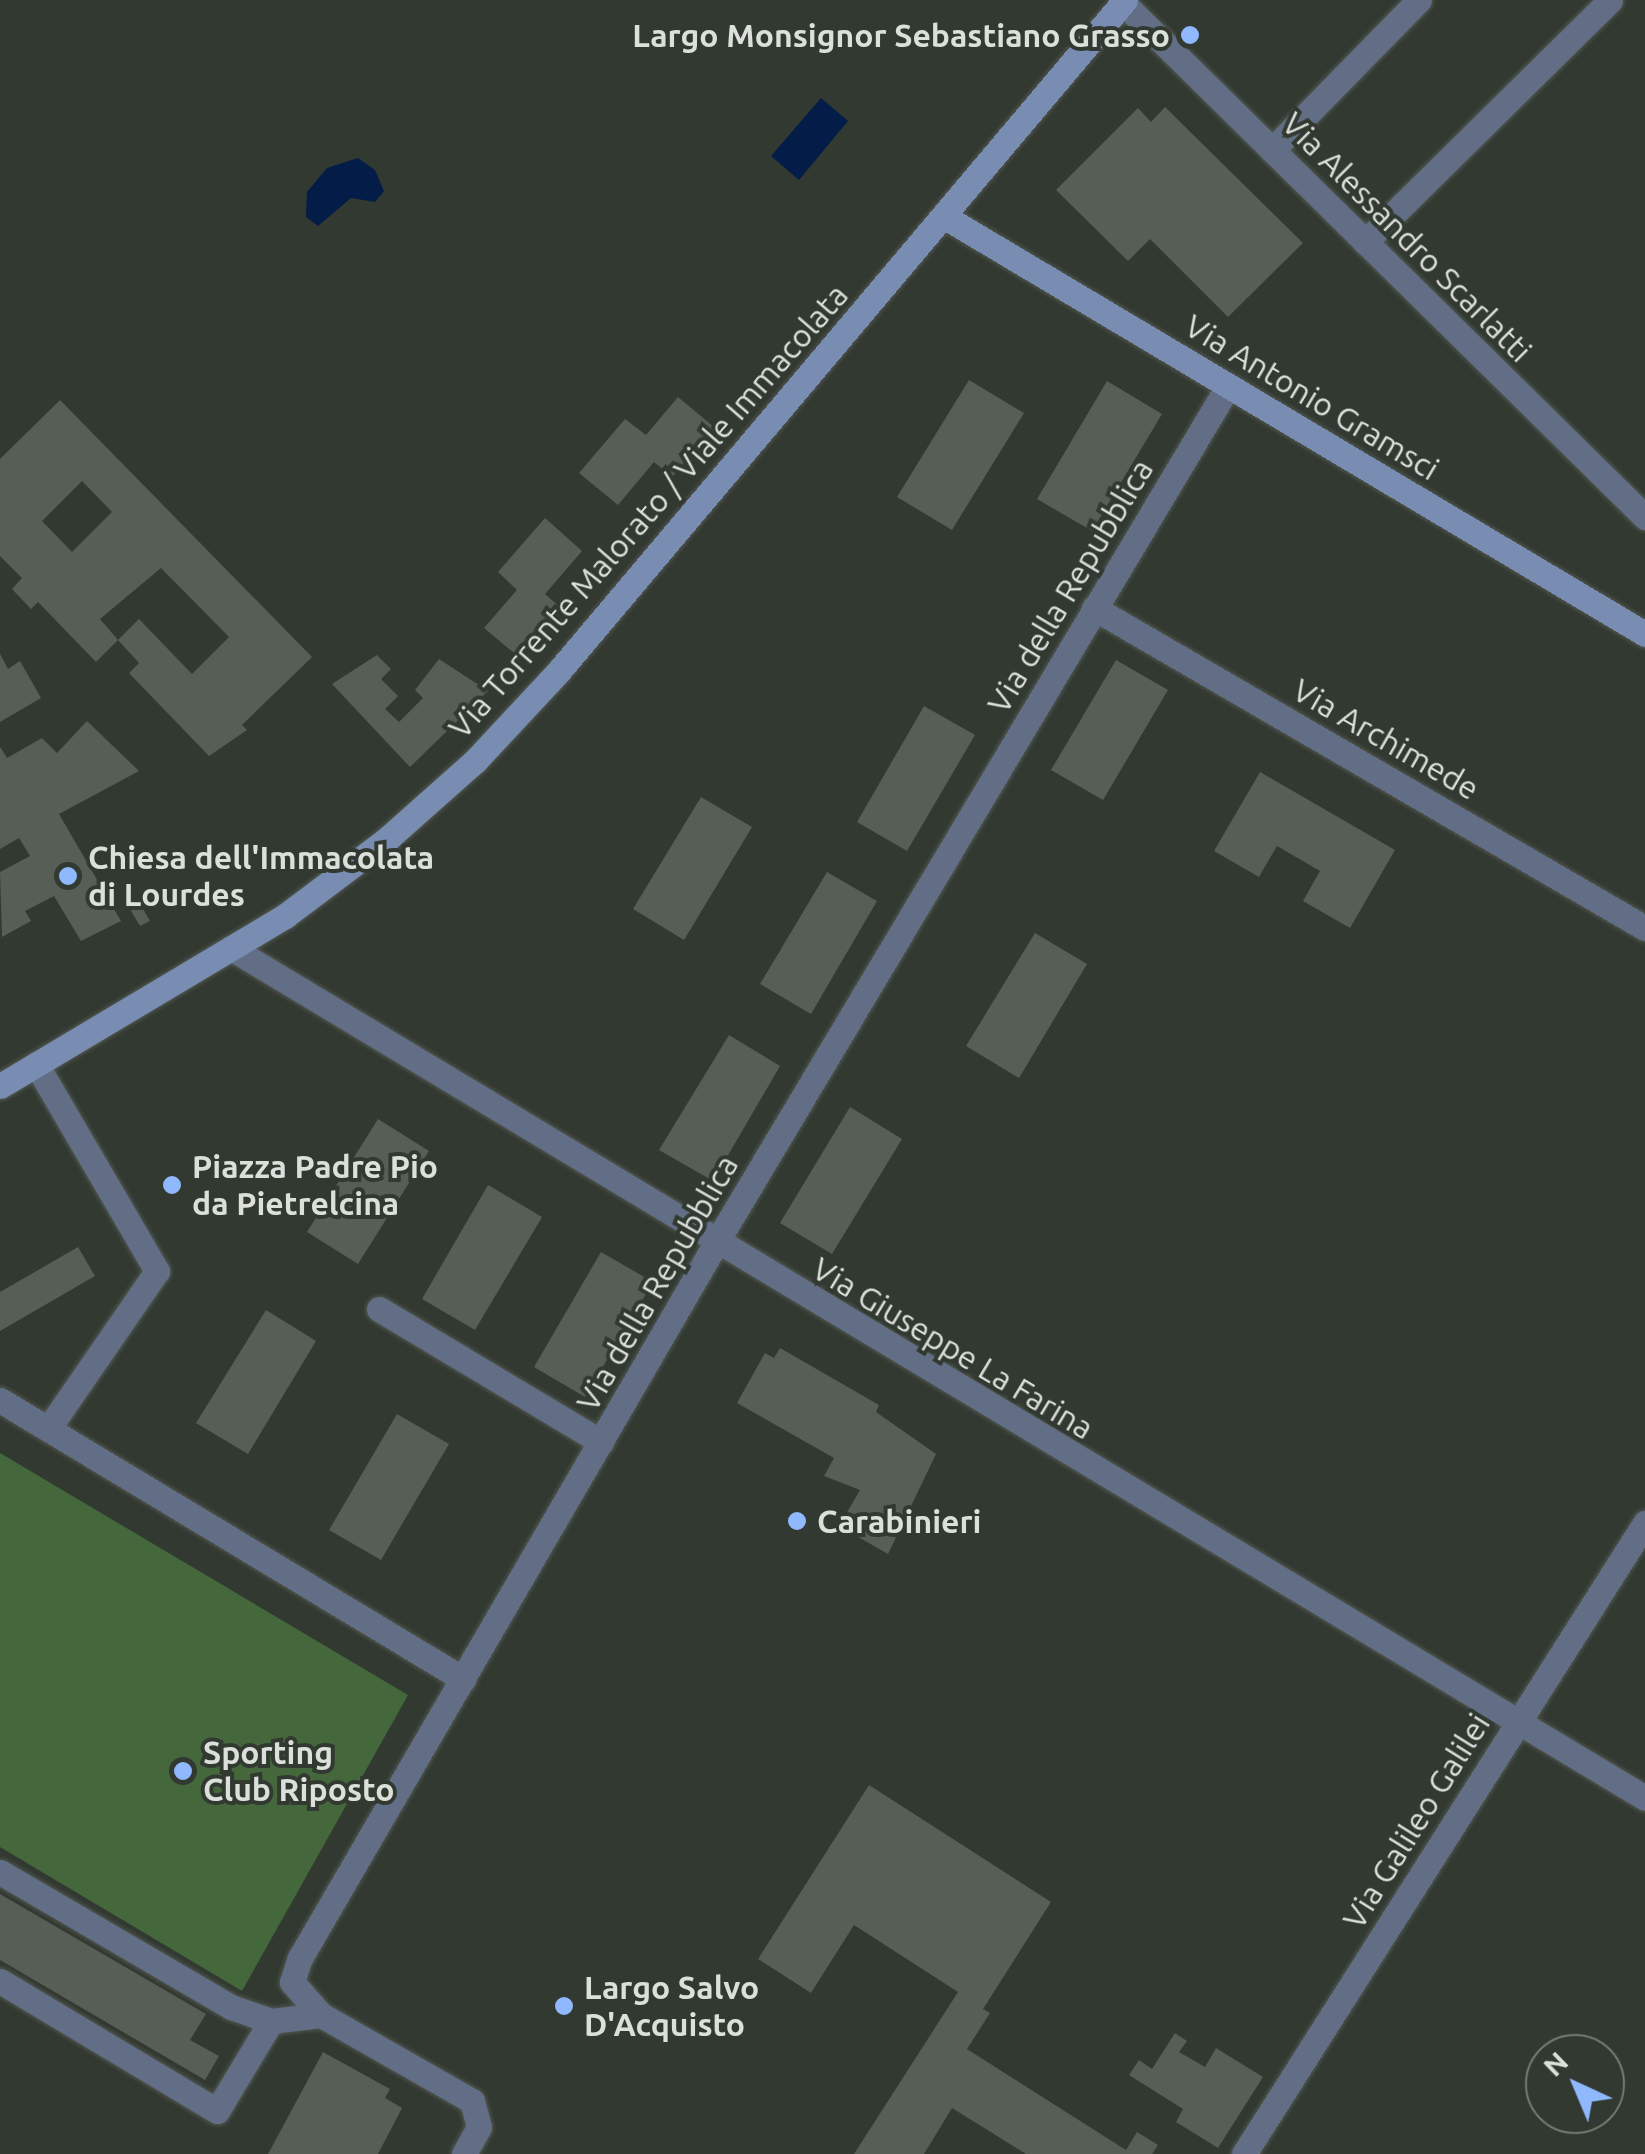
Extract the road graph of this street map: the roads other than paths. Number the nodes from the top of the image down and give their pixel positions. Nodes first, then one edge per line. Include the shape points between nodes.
1 (1419, 0) edge
2 (1610, 0) edge
3 (1124, 2) edge
4 (1272, 150) junction
5 (945, 216) junction
6 (1365, 242) junction
7 (1228, 386) junction
8 (1645, 517) edge
9 (1094, 608) junction
10 (1645, 634) edge
11 (1645, 928) edge
12 (231, 948) junction
13 (36, 1064) junction
14 (0, 1086) edge
15 (716, 1243) junction
16 (379, 1309) dead end
17 (0, 1400) edge
18 (48, 1429) junction
19 (602, 1442) junction
20 (1645, 1524) edge
21 (463, 1679) junction
22 (1516, 1722) junction
23 (1645, 1798) edge
24 (0, 1872) edge
25 (0, 1982) edge
26 (321, 2015) junction
27 (271, 2020) junction
28 (464, 2154) edge
29 (1244, 2154) edge

1 - 4 street
2 - 6 street
3 - 4 street, Via Alessandro Scarlatti
3 - 5 street, Via Torrente Malorato / Viale Immacolata
4 - 6 street, Via Alessandro Scarlatti
5 - 7 street, Via Antonio Gramsci
5 - 12 street, Via Torrente Malorato / Viale Immacolata via 475,760 388,839
6 - 8 street, Via Alessandro Scarlatti
7 - 9 street, Via della Repubblica
7 - 10 street, Via Antonio Gramsci
9 - 11 street, Via Archimede
9 - 15 street, Via della Repubblica
12 - 13 street, Via Torrente Malorato / Viale Immacolata
12 - 15 street, Via Giuseppe La Farina
13 - 14 street, Via Torrente Malorato / Viale Immacolata
13 - 18 street via 157,1271
15 - 19 street, Via della Repubblica
15 - 22 street, Via Giuseppe La Farina
16 - 19 street
17 - 18 street
18 - 21 street
19 - 21 street, Via della Repubblica
20 - 22 street, Via Galileo Galilei
21 - 26 street, Via della Repubblica via 300,1958 292,1982
22 - 23 street, Via Giuseppe La Farina
22 - 29 street, Via Galileo Galilei
24 - 27 street via 231,2007
25 - 27 street via 217,2111
26 - 27 street
26 - 28 street, Via della Repubblica via 472,2101 478,2126

